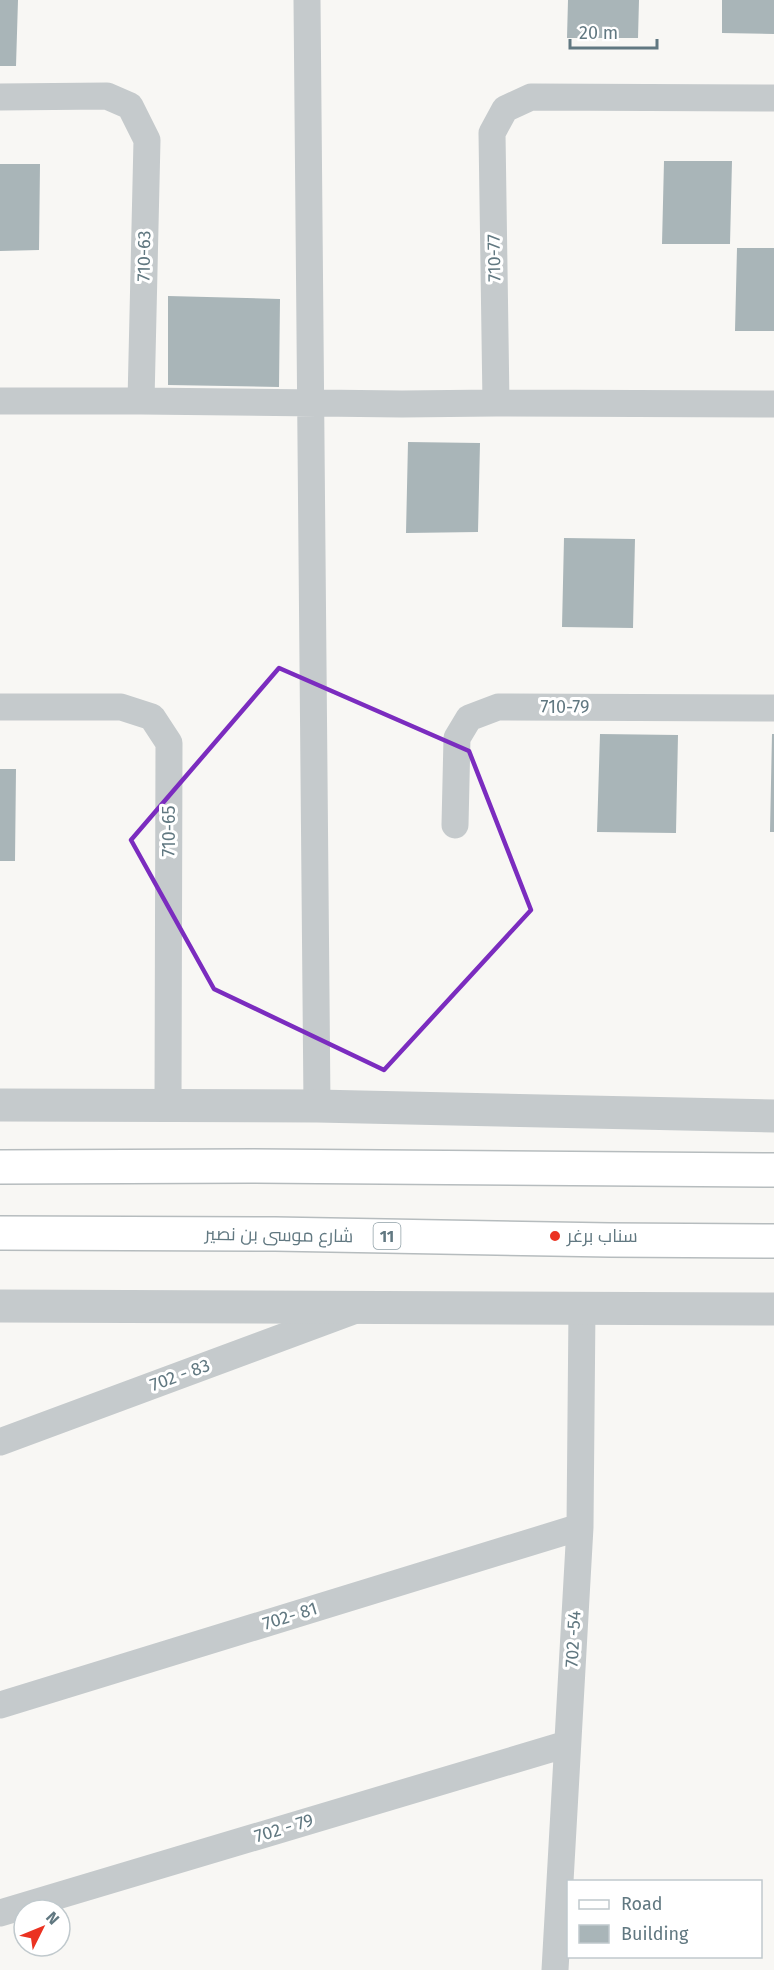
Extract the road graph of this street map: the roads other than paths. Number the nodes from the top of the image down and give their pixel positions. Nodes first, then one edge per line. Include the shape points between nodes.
1 (307, 0) edge
2 (0, 97) edge
3 (774, 98) edge
4 (0, 400) edge
5 (141, 401) junction
6 (311, 402) junction
7 (496, 403) junction
8 (774, 404) edge
9 (0, 707) edge
10 (774, 708) edge
11 (455, 825) dead end
12 (168, 1104) junction
13 (0, 1105) edge
14 (317, 1106) junction
15 (774, 1116) edge
16 (0, 1167) edge
17 (774, 1170) edge
18 (0, 1233) edge
19 (774, 1240) edge
20 (0, 1306) edge
21 (582, 1307) junction
22 (360, 1308) junction
23 (774, 1309) edge
24 (0, 1442) edge
25 (580, 1527) junction
26 (0, 1705) edge
27 (567, 1744) junction
28 (0, 1913) edge
29 (555, 1970) edge

1 - 6 street
2 - 5 street, 710-63 via 107,96 130,106 147,140
3 - 7 street, 710-77 via 531,97 505,109 492,133
4 - 5 street
5 - 6 street
6 - 7 street
6 - 14 street
7 - 8 street
9 - 12 street, 710-65 via 121,707 152,717 169,743
10 - 11 street, 710-79 via 498,707 469,718 457,738
12 - 13 street
12 - 14 street
14 - 15 street
16 - 17 main road
18 - 19 main road, شارع موسى بن نصير / 11
20 - 22 street
21 - 22 street
21 - 23 street
21 - 25 street, 702 -54
22 - 24 street, 702 - 83
25 - 26 street, 702- 81
25 - 27 street, 702 -54
27 - 28 street, 702 - 79
27 - 29 street, 702 -54

